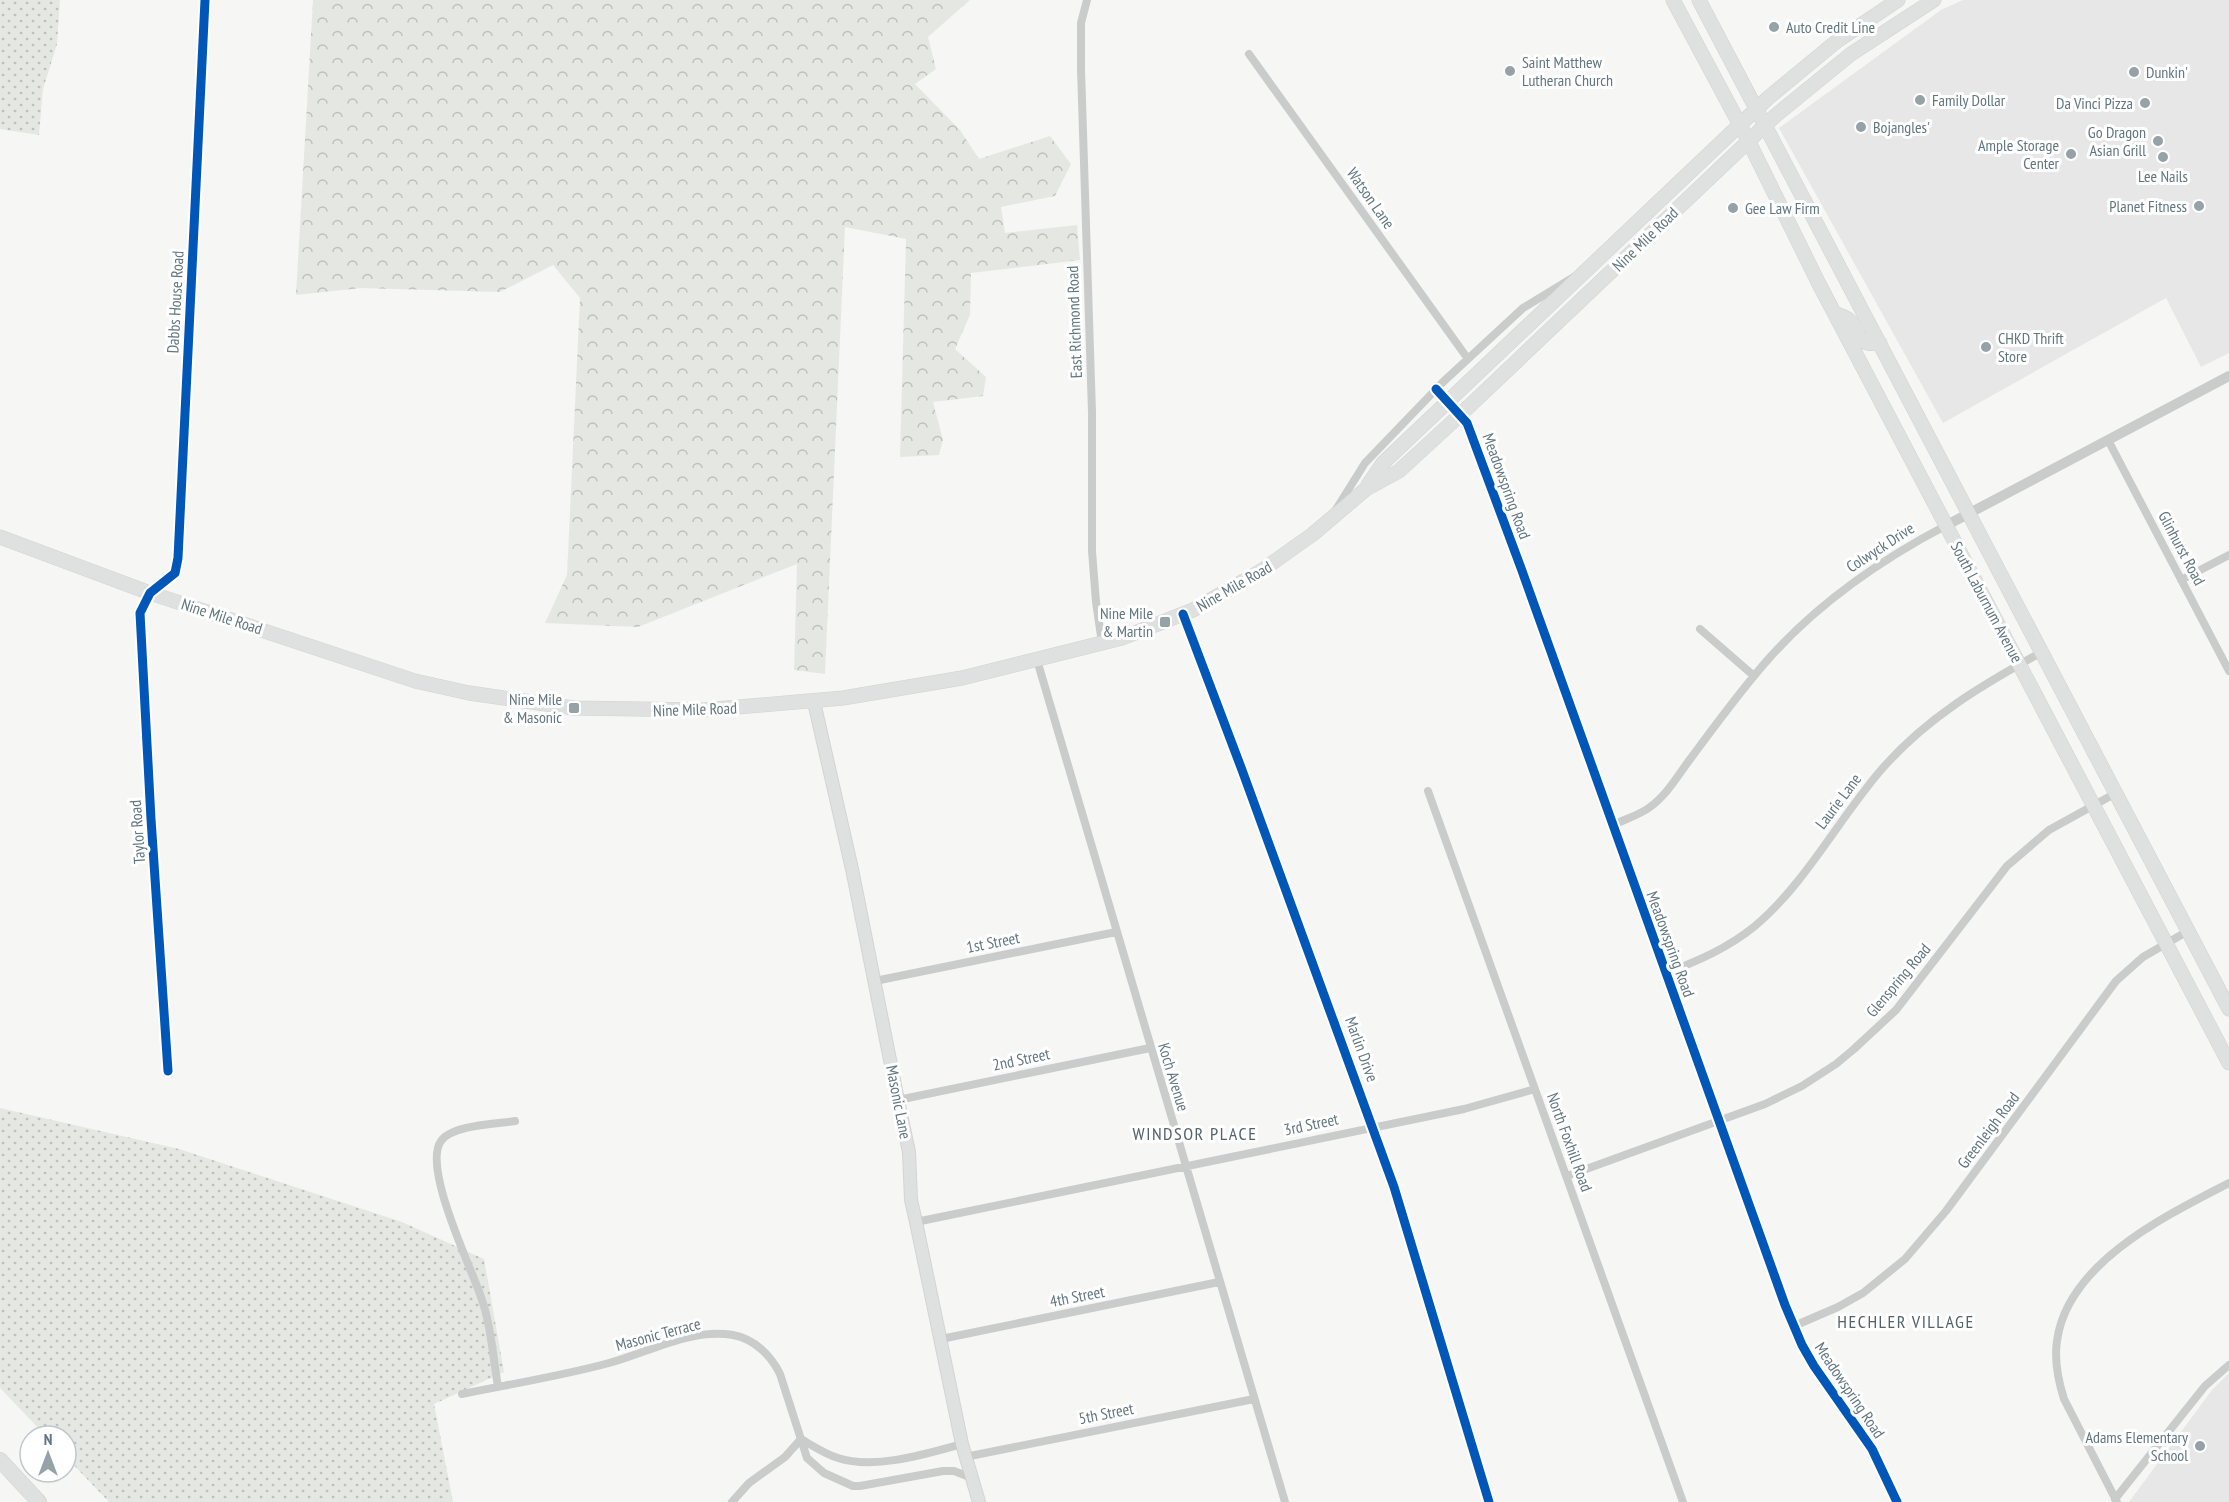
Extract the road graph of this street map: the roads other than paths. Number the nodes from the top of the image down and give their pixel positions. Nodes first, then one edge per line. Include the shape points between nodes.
1 (205, 0) edge
2 (1087, 0) edge
3 (1673, 0) edge
4 (1699, 0) edge
5 (1898, 0) edge
6 (1934, 0) edge
7 (1249, 54) dead end
8 (1756, 109) junction
9 (1739, 125) junction
10 (1764, 125) junction
11 (1748, 140) junction
12 (1586, 272) junction
13 (1835, 313) junction
14 (1880, 343) junction
15 (1468, 358) junction
16 (2229, 376) edge
17 (1436, 389) junction
18 (1449, 401) junction
19 (1461, 414) junction
20 (2108, 440) junction
21 (1365, 489) junction
22 (1969, 513) junction
23 (1330, 520) junction
24 (1947, 525) junction
25 (0, 537) edge
26 (2229, 555) edge
27 (2181, 580) junction
28 (150, 593) junction
29 (1183, 614) junction
30 (1700, 629) dead end
31 (1102, 643) junction
32 (2042, 652) junction
33 (1037, 660) junction
34 (2019, 664) junction
35 (2229, 670) edge
36 (1754, 676) junction
37 (814, 702) junction
38 (1428, 791) dead end
39 (2116, 793) junction
40 (2093, 805) junction
41 (1613, 825) junction
42 (2188, 931) junction
43 (1116, 932) junction
44 (2166, 944) junction
45 (1666, 973) junction
46 (875, 981) junction
47 (2229, 1009) edge
48 (1150, 1048) junction
49 (2229, 1063) edge
50 (168, 1071) dead end
51 (1535, 1089) junction
52 (898, 1100) junction
53 (515, 1121) dead end
54 (1719, 1122) junction
55 (1373, 1126) junction
56 (1185, 1167) junction
57 (1567, 1176) junction
58 (2229, 1183) edge
59 (916, 1222) junction
60 (1219, 1282) junction
61 (1794, 1326) junction
62 (941, 1339) junction
63 (2229, 1365) edge
64 (498, 1387) junction
65 (462, 1394) dead end
66 (1254, 1399) junction
67 (801, 1439) junction
68 (962, 1444) junction
69 (965, 1457) junction
70 (0, 1460) edge
71 (972, 1478) junction
72 (2116, 1501) edge
73 (39, 1502) edge
74 (732, 1502) edge
75 (979, 1502) edge
76 (1285, 1502) edge
77 (1489, 1502) edge
78 (1683, 1502) edge
79 (1897, 1502) edge

1 - 28 street, Dabbs House Road via 178,558 175,573
2 - 31 street, East Richmond Road via 1081,69 1092,412 1091,532
3 - 9 main road, South Laburnum Avenue
4 - 8 main road, South Laburnum Avenue
5 - 8 main road, Nine Mile Road via 1811,61
6 - 10 main road, Nine Mile Road via 1851,54
7 - 15 street, Watson Lane
8 - 9 main road, Nine Mile Road
8 - 10 main road, South Laburnum Avenue
9 - 11 main road, South Laburnum Avenue
9 - 12 main road, Nine Mile Road
10 - 11 main road, Nine Mile Road
10 - 14 main road, South Laburnum Avenue
11 - 13 main road, South Laburnum Avenue
11 - 19 main road, Nine Mile Road
12 - 15 street via 1529,303
12 - 18 main road, Nine Mile Road
13 - 14 main road via 1850,320 1859,339 1869,344
13 - 24 main road, South Laburnum Avenue
14 - 22 main road, South Laburnum Avenue
15 - 17 street
16 - 20 street, Colwyck Drive
17 - 18 street, Meadowspring Road
17 - 23 street via 1365,463
18 - 19 street, Meadowspring Road
18 - 21 main road, Nine Mile Road via 1383,463
19 - 21 main road, Nine Mile Road via 1399,471
19 - 41 street, Meadowspring Road
20 - 22 street, Colwyck Drive
20 - 27 street, Glinhurst Road
21 - 23 main road, Nine Mile Road
22 - 24 street, Colwyck Drive
22 - 32 main road, South Laburnum Avenue
23 - 29 main road, Nine Mile Road via 1262,571
24 - 34 main road, South Laburnum Avenue
24 - 36 street, Colwyck Drive via 1897,552 1837,594
25 - 28 main road, Nine Mile Road
26 - 27 street
27 - 35 street, Glinhurst Road
28 - 37 main road, Nine Mile Road via 415,681 469,693 574,708 626,710 703,710
28 - 50 street, Taylor Road via 140,613
29 - 31 main road, Nine Mile Road
29 - 55 street, Marlin Drive
30 - 36 street
31 - 33 main road, Nine Mile Road
32 - 34 street, Laurie Lane
32 - 39 main road, South Laburnum Avenue
33 - 37 main road, Nine Mile Road via 962,678
33 - 43 street, Koch Avenue
34 - 40 main road, South Laburnum Avenue
34 - 45 street, Laurie Lane via 1952,705 1917,733 1864,791 1786,895 1759,923 1720,950
36 - 41 street, Colwyck Drive via 1663,795 1640,813
37 - 46 main road, Masonic Lane
38 - 51 street, North Foxhill Road
39 - 40 street, Glenspring Road
39 - 42 main road, South Laburnum Avenue
40 - 44 main road, South Laburnum Avenue
40 - 54 street, Glenspring Road via 2049,830 2007,866 1902,1002 1854,1050 1784,1095
41 - 45 street, Meadowspring Road
42 - 44 street, Greenleigh Road
42 - 47 main road, South Laburnum Avenue
43 - 46 street, 1st Street
43 - 48 street, Koch Avenue
44 - 49 main road, South Laburnum Avenue
44 - 61 street, Greenleigh Road via 2133,964 2116,981 1946,1212 1905,1259 1849,1301
45 - 54 street, Meadowspring Road
46 - 52 main road, Masonic Lane
48 - 52 street, 2nd Street
48 - 56 street, Koch Avenue
51 - 55 street, 3rd Street via 1464,1109
51 - 57 street, North Foxhill Road
52 - 59 main road, Masonic Lane via 909,1152
53 - 64 street via 450,1133 439,1143 436,1154 447,1204 482,1299
54 - 57 street, Glenspring Road
54 - 61 street, Meadowspring Road
55 - 56 street, 3rd Street
55 - 77 street, Marlin Drive via 1412,1242
56 - 59 street, 3rd Street
56 - 60 street, Koch Avenue
57 - 78 street, North Foxhill Road
58 - 72 street via 2127,1242 2093,1273 2064,1315 2056,1341 2059,1384
59 - 62 main road, Masonic Lane
60 - 62 street, 4th Street
60 - 66 street, Koch Avenue
61 - 79 street, Meadowspring Road via 1814,1366 1872,1449
62 - 68 main road, Masonic Lane
63 - 72 street via 2205,1386
64 - 65 street, Masonic Terrace
64 - 67 street, Masonic Terrace via 607,1364 685,1339 734,1335 756,1345 776,1366
66 - 69 street, 5th Street
66 - 76 street, Koch Avenue
67 - 68 street via 831,1455 858,1462 891,1460
67 - 71 street, Masonic Terrace via 811,1463 853,1486 943,1471
67 - 74 street
68 - 69 main road, Masonic Lane
69 - 71 main road, Masonic Lane
70 - 73 highway
71 - 75 main road, Masonic Lane

